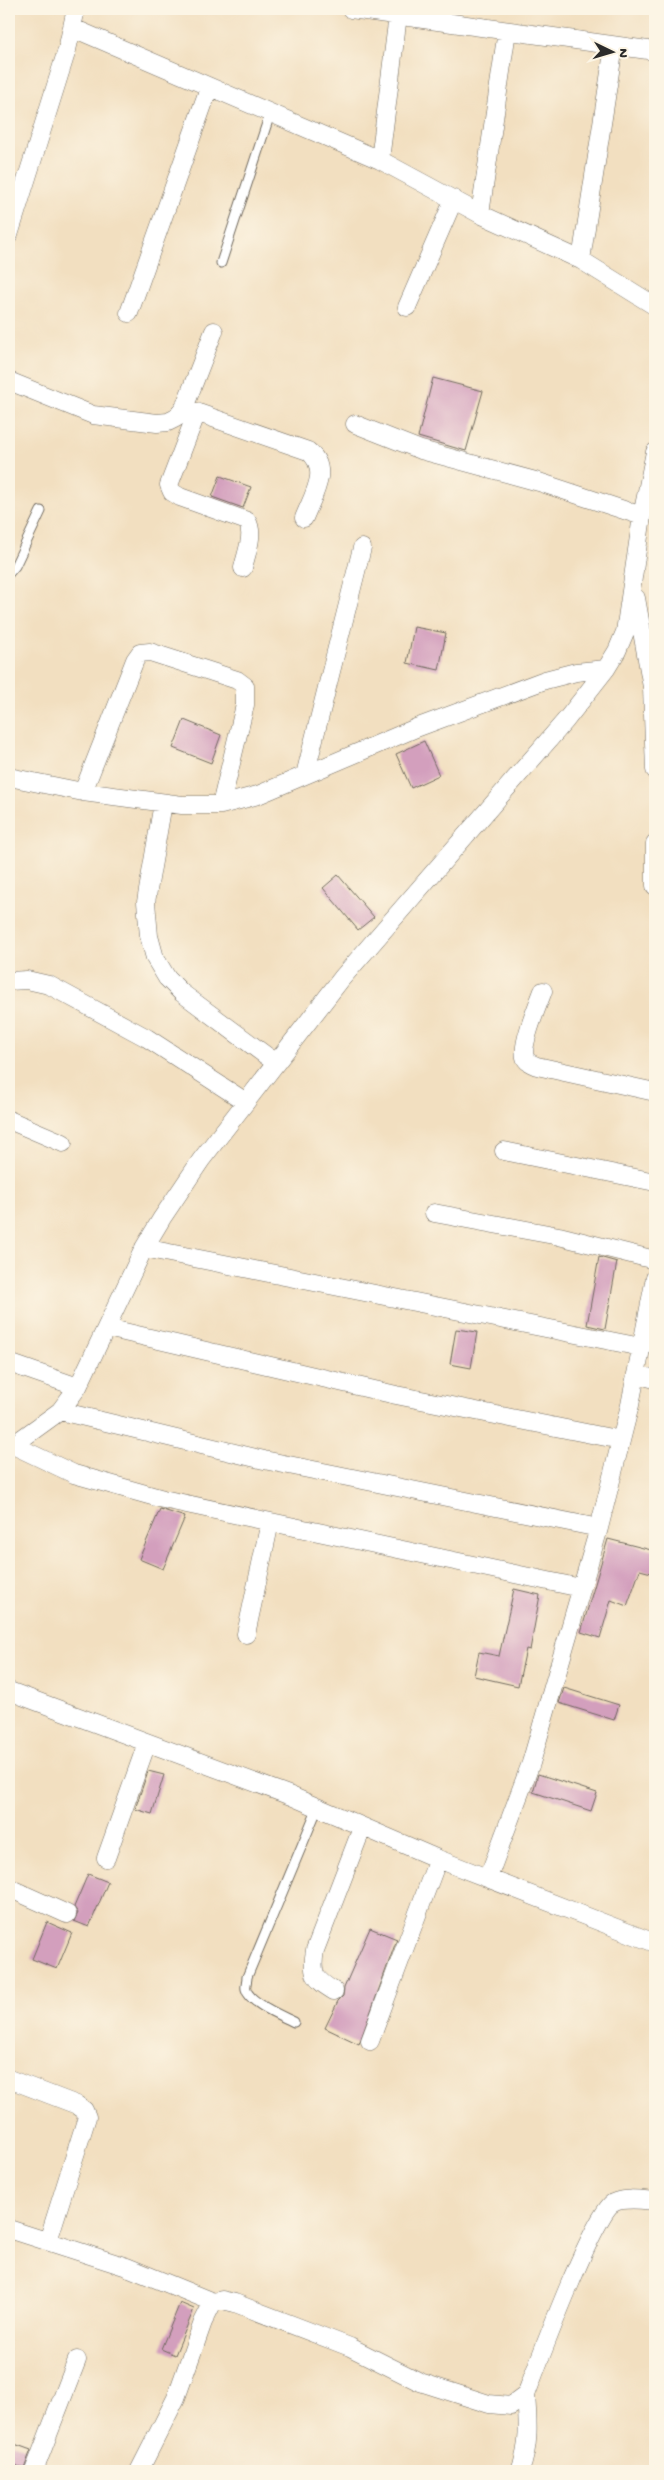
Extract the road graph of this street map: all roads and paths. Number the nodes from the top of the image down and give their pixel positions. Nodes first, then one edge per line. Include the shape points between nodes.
1 (76, 9) edge
2 (350, 9) edge
3 (375, 10) edge
4 (398, 16) junction
5 (73, 28) junction
6 (507, 31) junction
7 (614, 46) junction
8 (655, 51) edge
9 (209, 88) junction
10 (270, 114) junction
11 (380, 160) junction
12 (454, 199) junction
13 (480, 214) junction
14 (9, 234) edge
15 (580, 260) junction
16 (221, 263) dead end
17 (655, 306) edge
18 (406, 308) dead end
19 (129, 313) dead end
20 (214, 331) dead end
21 (9, 381) edge
22 (190, 410) junction
23 (355, 424) dead end
24 (655, 452) edge
25 (42, 511) dead end
26 (642, 516) junction
27 (304, 518) dead end
28 (362, 548) dead end
29 (243, 568) dead end
30 (9, 573) edge
31 (633, 585) junction
32 (647, 611) edge
33 (606, 669) junction
34 (654, 698) edge
35 (655, 770) edge
36 (305, 775) junction
37 (9, 777) edge
38 (83, 792) junction
39 (163, 803) junction
40 (221, 805) junction
41 (655, 844) edge
42 (655, 886) edge
43 (10, 986) edge
44 (543, 991) dead end
45 (276, 1063) junction
46 (655, 1092) edge
47 (246, 1102) junction
48 (9, 1120) edge
49 (63, 1143) dead end
50 (504, 1150) dead end
51 (655, 1182) edge
52 (434, 1213) dead end
53 (144, 1248) junction
54 (655, 1260) edge
55 (655, 1278) edge
56 (107, 1328) junction
57 (641, 1347) junction
58 (9, 1363) edge
59 (636, 1374) junction
60 (655, 1379) edge
61 (78, 1387) junction
62 (60, 1411) junction
63 (621, 1440) junction
64 (11, 1446) edge
65 (270, 1522) junction
66 (599, 1528) junction
67 (581, 1588) junction
68 (246, 1634) dead end
69 (9, 1691) edge
70 (147, 1743) junction
71 (318, 1807) junction
72 (362, 1828) junction
73 (106, 1858) dead end
74 (438, 1859) junction
75 (488, 1878) junction
76 (9, 1888) edge
77 (67, 1914) dead end
78 (655, 1943) edge
79 (334, 1991) dead end
80 (294, 2022) dead end
81 (370, 2040) dead end
82 (9, 2079) edge
83 (655, 2200) edge
84 (9, 2230) edge
85 (48, 2241) junction
86 (213, 2302) junction
87 (77, 2360) dead end
88 (526, 2395) junction
89 (34, 2471) edge
90 (139, 2471) edge
91 (520, 2471) edge

1 - 5 street
2 - 3 street
3 - 4 street
4 - 6 street
4 - 11 street
5 - 9 street
5 - 14 street
6 - 7 street
6 - 13 street
7 - 8 street
7 - 15 street
9 - 10 street
9 - 19 street
10 - 11 street
10 - 16 lane
11 - 12 street
12 - 13 street
12 - 18 street
13 - 15 street
15 - 17 street
20 - 22 street
21 - 22 street via 93,415 162,422
22 - 27 street via 315,456 320,465 320,476
22 - 29 street via 169,485 172,492 180,497 247,521 250,534
23 - 26 street via 420,450 539,482
24 - 26 street
25 - 30 lane
26 - 31 street
28 - 36 street
31 - 32 street
31 - 33 street via 625,632
32 - 34 street
33 - 36 street via 545,680 416,728
33 - 45 street via 566,720 342,978
34 - 35 street
36 - 40 street via 258,795
37 - 38 street
38 - 39 street
38 - 40 street via 136,660 140,653 150,652 237,680 245,686 245,705
39 - 40 street
39 - 45 street via 146,902 155,958 167,978 182,993
41 - 42 street
43 - 47 street via 27,980 49,985 147,1038
44 - 46 street via 525,1045 527,1062
45 - 47 street
47 - 53 street via 201,1160
48 - 49 street
50 - 51 street
52 - 54 street via 559,1236
53 - 56 street
53 - 57 street
55 - 57 street
56 - 61 street
56 - 63 street via 396,1395
57 - 59 street
58 - 61 street
59 - 60 street
59 - 63 street
61 - 62 street
62 - 64 street
62 - 66 street via 273,1462
63 - 66 street
64 - 65 street via 74,1474 163,1499
65 - 67 street
65 - 68 street
66 - 67 street
67 - 75 street via 534,1754
69 - 70 street
70 - 71 street
70 - 73 street
71 - 72 street
71 - 80 lane via 247,1977 249,1996
72 - 74 street
72 - 79 street via 318,1941 313,1964 315,1976
74 - 75 street
74 - 81 street
75 - 78 street
76 - 77 street
82 - 85 street via 77,2105 87,2117
83 - 88 street via 612,2203 602,2216 567,2291
84 - 85 street
85 - 86 street via 151,2276
86 - 88 street via 235,2303 350,2347 420,2382 489,2404 511,2406
86 - 90 street via 176,2398
87 - 89 street
88 - 91 street via 529,2427

